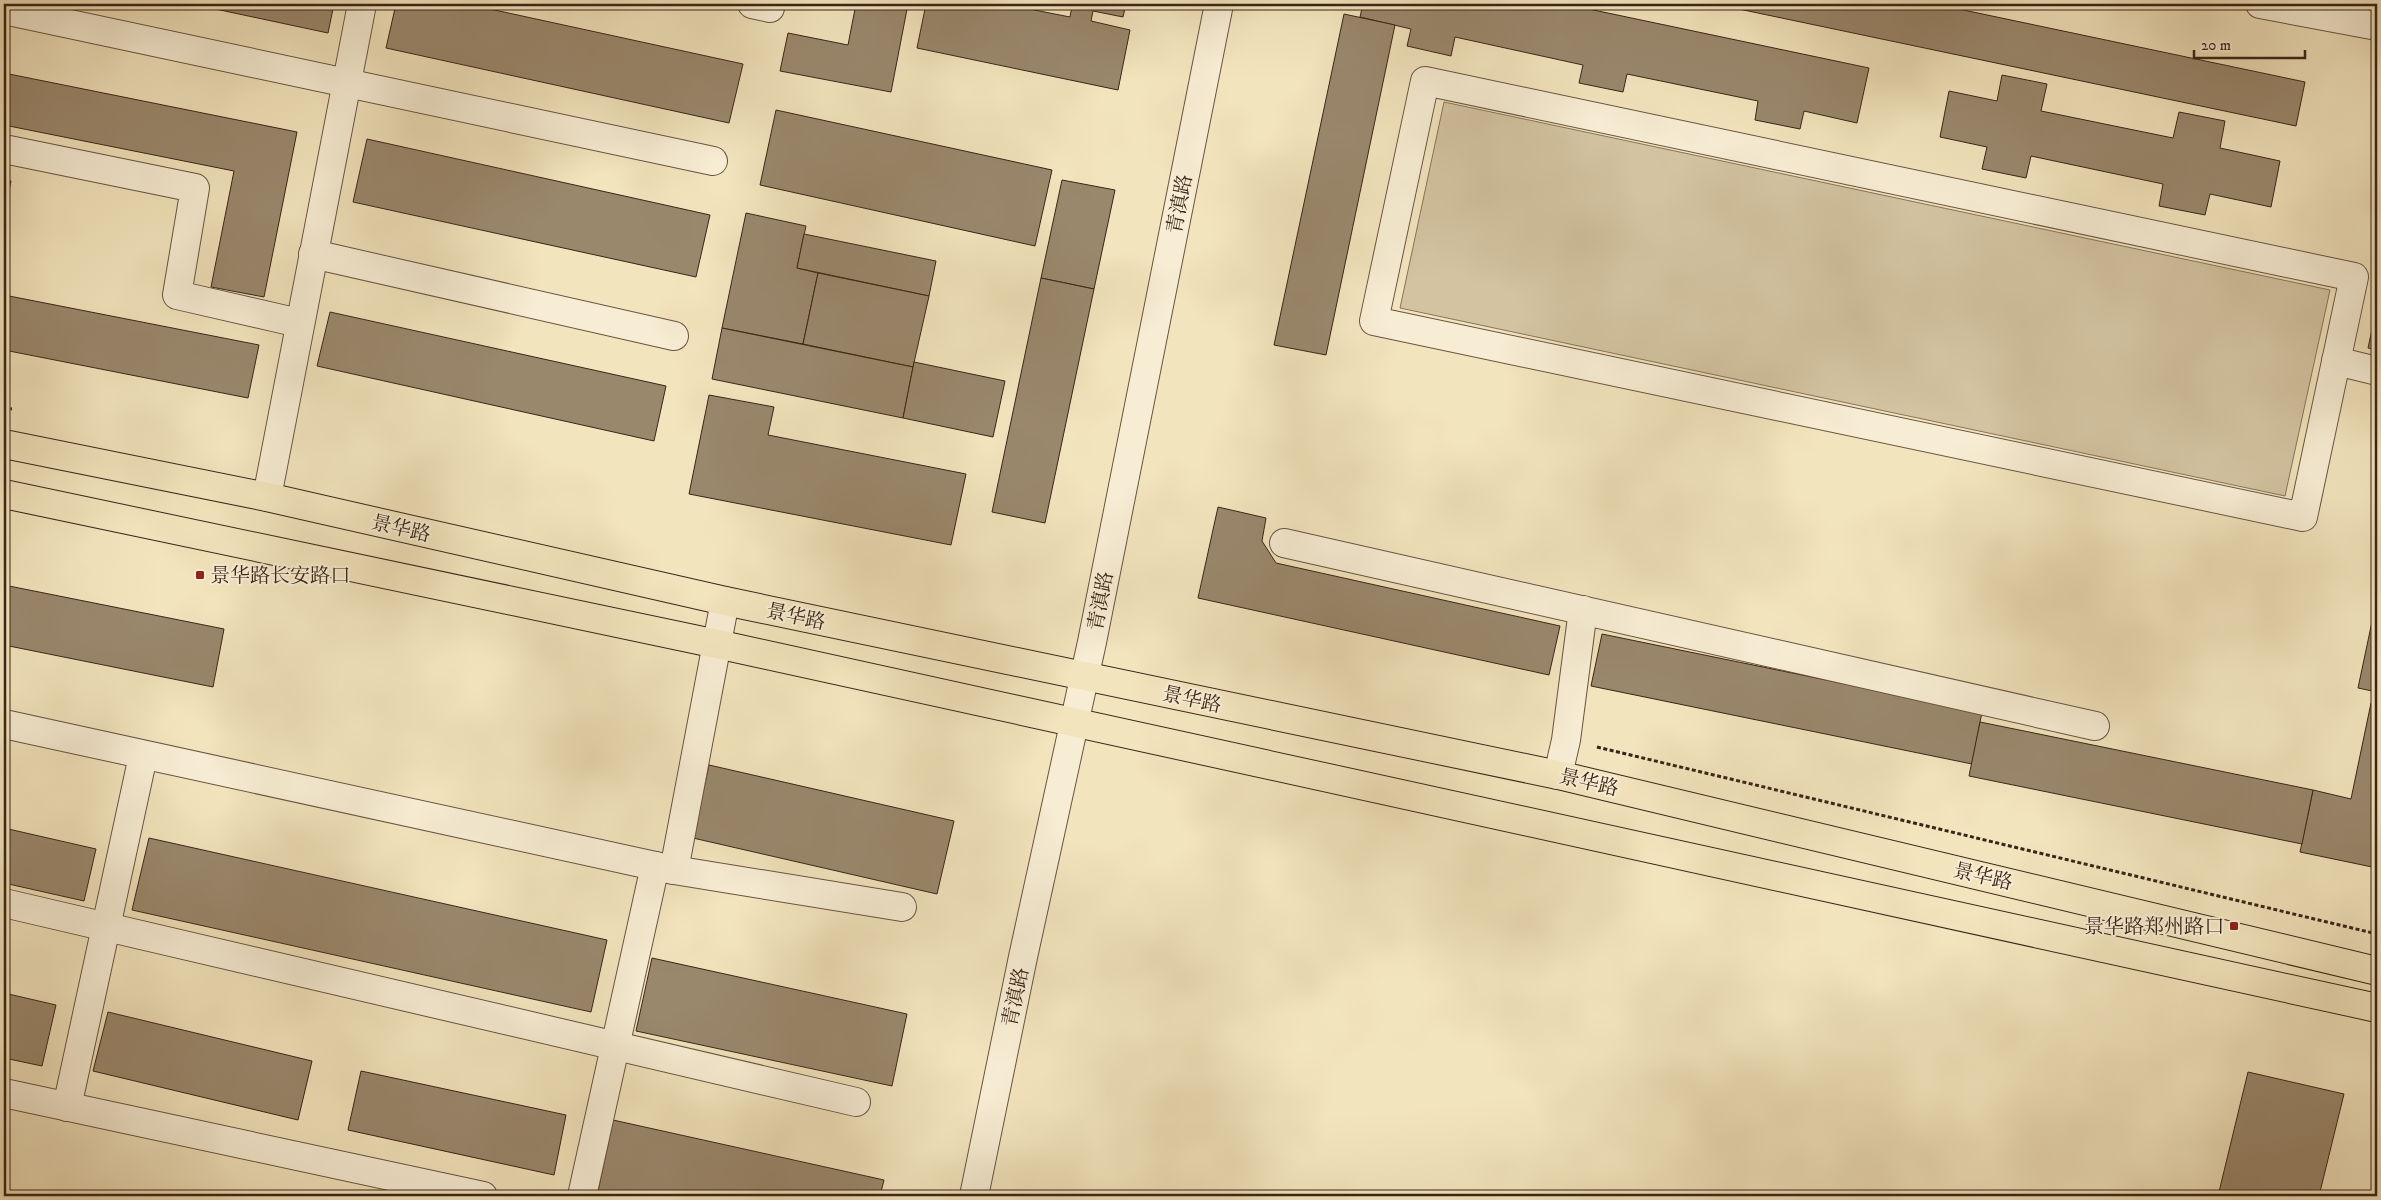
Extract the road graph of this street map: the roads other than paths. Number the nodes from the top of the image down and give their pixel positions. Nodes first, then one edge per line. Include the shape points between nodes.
1 (362, 4) edge
2 (1219, 4) edge
3 (2260, 4) edge
4 (4, 10) edge
5 (2377, 26) edge
6 (347, 83) junction
7 (4, 149) edge
8 (713, 161) dead end
9 (313, 254) junction
10 (299, 323) junction
11 (674, 336) dead end
12 (2336, 362) junction
13 (2377, 371) edge
14 (4, 444) edge
15 (4, 494) edge
16 (267, 497) junction
17 (1284, 542) dead end
18 (725, 601) junction
19 (1583, 610) junction
20 (717, 644) junction
21 (1084, 677) junction
22 (1074, 722) junction
23 (4, 724) edge
24 (2095, 726) dead end
25 (142, 756) junction
26 (1558, 775) junction
27 (665, 868) junction
28 (4, 903) edge
29 (902, 907) dead end
30 (106, 926) junction
31 (2377, 971) edge
32 (2377, 1008) edge
33 (617, 1045) junction
34 (4, 1093) edge
35 (856, 1102) dead end
36 (67, 1107) junction
37 (482, 1196) edge
38 (582, 1196) edge
39 (974, 1196) edge

1 - 6 street
2 - 21 street, 青滇路
3 - 5 street
4 - 6 street
6 - 8 street
6 - 9 street
7 - 10 street via 196,188 177,295
9 - 10 street
9 - 11 street
10 - 16 street
12 - 12 street via 2354,277 1425,80 1374,321 2302,517
12 - 13 street
14 - 16 main road, 景华路
15 - 20 main road
16 - 18 main road, 景华路
17 - 19 street
18 - 20 street
18 - 21 main road, 景华路
19 - 24 street
19 - 26 street via 1566,740
20 - 22 main road
20 - 27 street
21 - 22 street, 青滇路
21 - 26 main road, 景华路
22 - 32 main road
22 - 39 street, 青滇路
23 - 25 street
25 - 27 street
25 - 30 street
26 - 31 main road, 景华路
27 - 29 street
27 - 33 street
28 - 30 street
30 - 33 street
30 - 36 street
33 - 35 street
33 - 38 street
34 - 36 street
36 - 37 street

